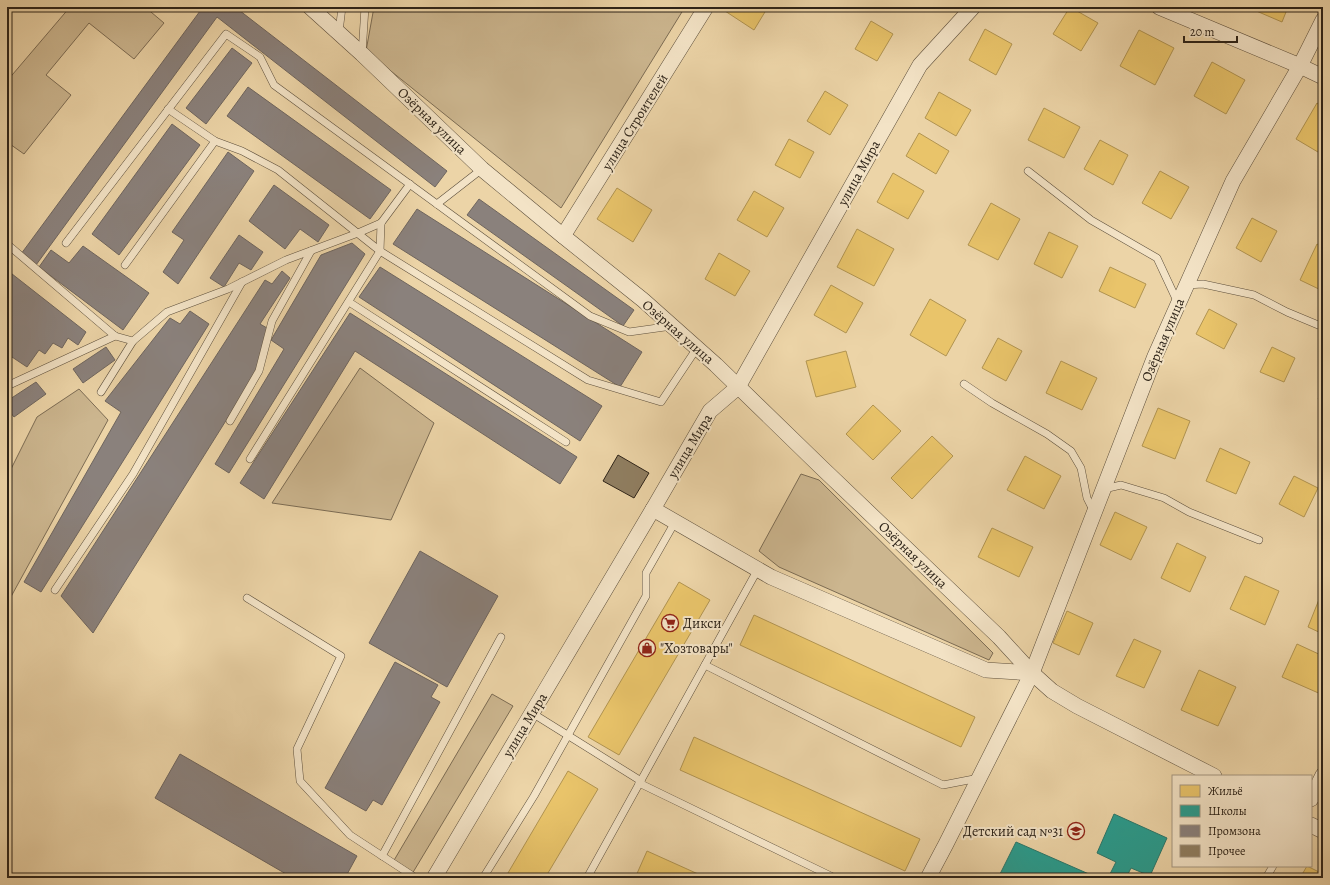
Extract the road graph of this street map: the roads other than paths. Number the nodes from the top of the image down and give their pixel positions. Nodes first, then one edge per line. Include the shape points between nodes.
1 (310, 7) edge
2 (342, 7) edge
3 (365, 7) edge
4 (706, 7) edge
5 (973, 7) edge
6 (1159, 7) edge
7 (1323, 20) edge
8 (339, 34) junction
9 (362, 54) junction
10 (1300, 66) junction
11 (1323, 77) edge
12 (168, 109) junction
13 (214, 141) junction
14 (482, 168) junction
15 (1028, 171) dead end
16 (410, 184) junction
17 (437, 204) junction
18 (381, 223) junction
19 (358, 233) junction
20 (563, 236) junction
21 (66, 243) dead end
22 (7, 244) edge
23 (311, 251) junction
24 (380, 251) junction
25 (125, 265) dead end
26 (242, 282) junction
27 (1186, 285) junction
28 (348, 302) junction
29 (1178, 304) junction
30 (672, 326) junction
31 (1323, 327) edge
32 (115, 336) junction
33 (133, 341) junction
34 (697, 348) junction
35 (964, 384) dead end
36 (7, 386) edge
37 (738, 387) junction
38 (101, 392) dead end
39 (230, 421) dead end
40 (566, 442) dead end
41 (250, 459) dead end
42 (1103, 490) junction
43 (653, 509) junction
44 (1094, 512) junction
45 (675, 522) junction
46 (1259, 540) dead end
47 (758, 569) junction
48 (54, 590) dead end
49 (247, 598) dead end
50 (502, 637) dead end
51 (705, 665) junction
52 (1032, 674) junction
53 (532, 713) junction
54 (568, 736) junction
55 (1212, 775) edge
56 (1323, 775) edge
57 (979, 778) junction
58 (640, 782) junction
59 (1312, 797) edge
60 (1312, 826) edge
61 (1323, 831) edge
62 (382, 856) junction
63 (1272, 867) edge
64 (416, 878) edge
65 (434, 878) edge
66 (483, 878) edge
67 (587, 878) edge
68 (835, 878) edge
69 (928, 878) edge
70 (1266, 878) edge

1 - 8 street, Озёрная улица
2 - 8 lane
3 - 9 lane
4 - 20 street, улица Строителей
5 - 37 street, улица Мира via 920,65
6 - 10 street
7 - 10 street, Озёрная улица
8 - 9 street, Озёрная улица
9 - 14 street, Озёрная улица
10 - 11 street
10 - 27 street, Озёрная улица via 1233,181
12 - 13 lane
12 - 16 lane via 226,34 260,57 274,85
12 - 21 lane
13 - 19 lane via 242,151 278,170
13 - 25 lane
14 - 17 lane
14 - 20 street, Озёрная улица
15 - 29 lane via 1091,220 1157,258
16 - 17 lane
16 - 18 lane
17 - 30 lane via 590,316 629,332
18 - 19 lane
18 - 24 lane
19 - 23 lane
19 - 24 lane
20 - 30 street, Озёрная улица
22 - 32 lane
23 - 26 lane via 286,260
23 - 39 lane via 272,321 259,371
24 - 28 lane
24 - 34 lane via 588,380 661,402
26 - 33 lane via 167,312
26 - 48 lane via 133,474
27 - 29 street, Озёрная улица
27 - 31 lane via 1203,284 1254,295
28 - 40 lane
28 - 41 lane
29 - 42 street, Озёрная улица via 1154,356
30 - 34 street, Озёрная улица
32 - 33 lane
32 - 36 lane
33 - 38 lane
34 - 37 street, Озёрная улица
35 - 44 lane via 1071,451 1081,468 1087,498
37 - 43 street, улица Мира via 710,411
37 - 52 street, Озёрная улица via 999,637
42 - 44 street, Озёрная улица
42 - 46 lane via 1121,486 1164,498 1189,512
43 - 45 street
43 - 53 street, улица Мира
44 - 52 street, Озёрная улица
45 - 47 street
45 - 54 lane via 646,574 646,596
47 - 51 lane
47 - 52 street via 771,577 986,670
49 - 62 lane via 341,656 297,749 300,781 350,835
50 - 62 lane
51 - 57 lane via 943,785
51 - 58 lane
52 - 55 street, Озёрная улица via 1052,691 1077,706
52 - 57 street, Озёрная улица
53 - 54 lane
53 - 65 street, улица Мира
54 - 58 lane
54 - 66 lane
56 - 59 street
57 - 69 street, Озёрная улица
58 - 67 lane
58 - 68 lane
60 - 61 street
62 - 64 lane
63 - 70 lane

